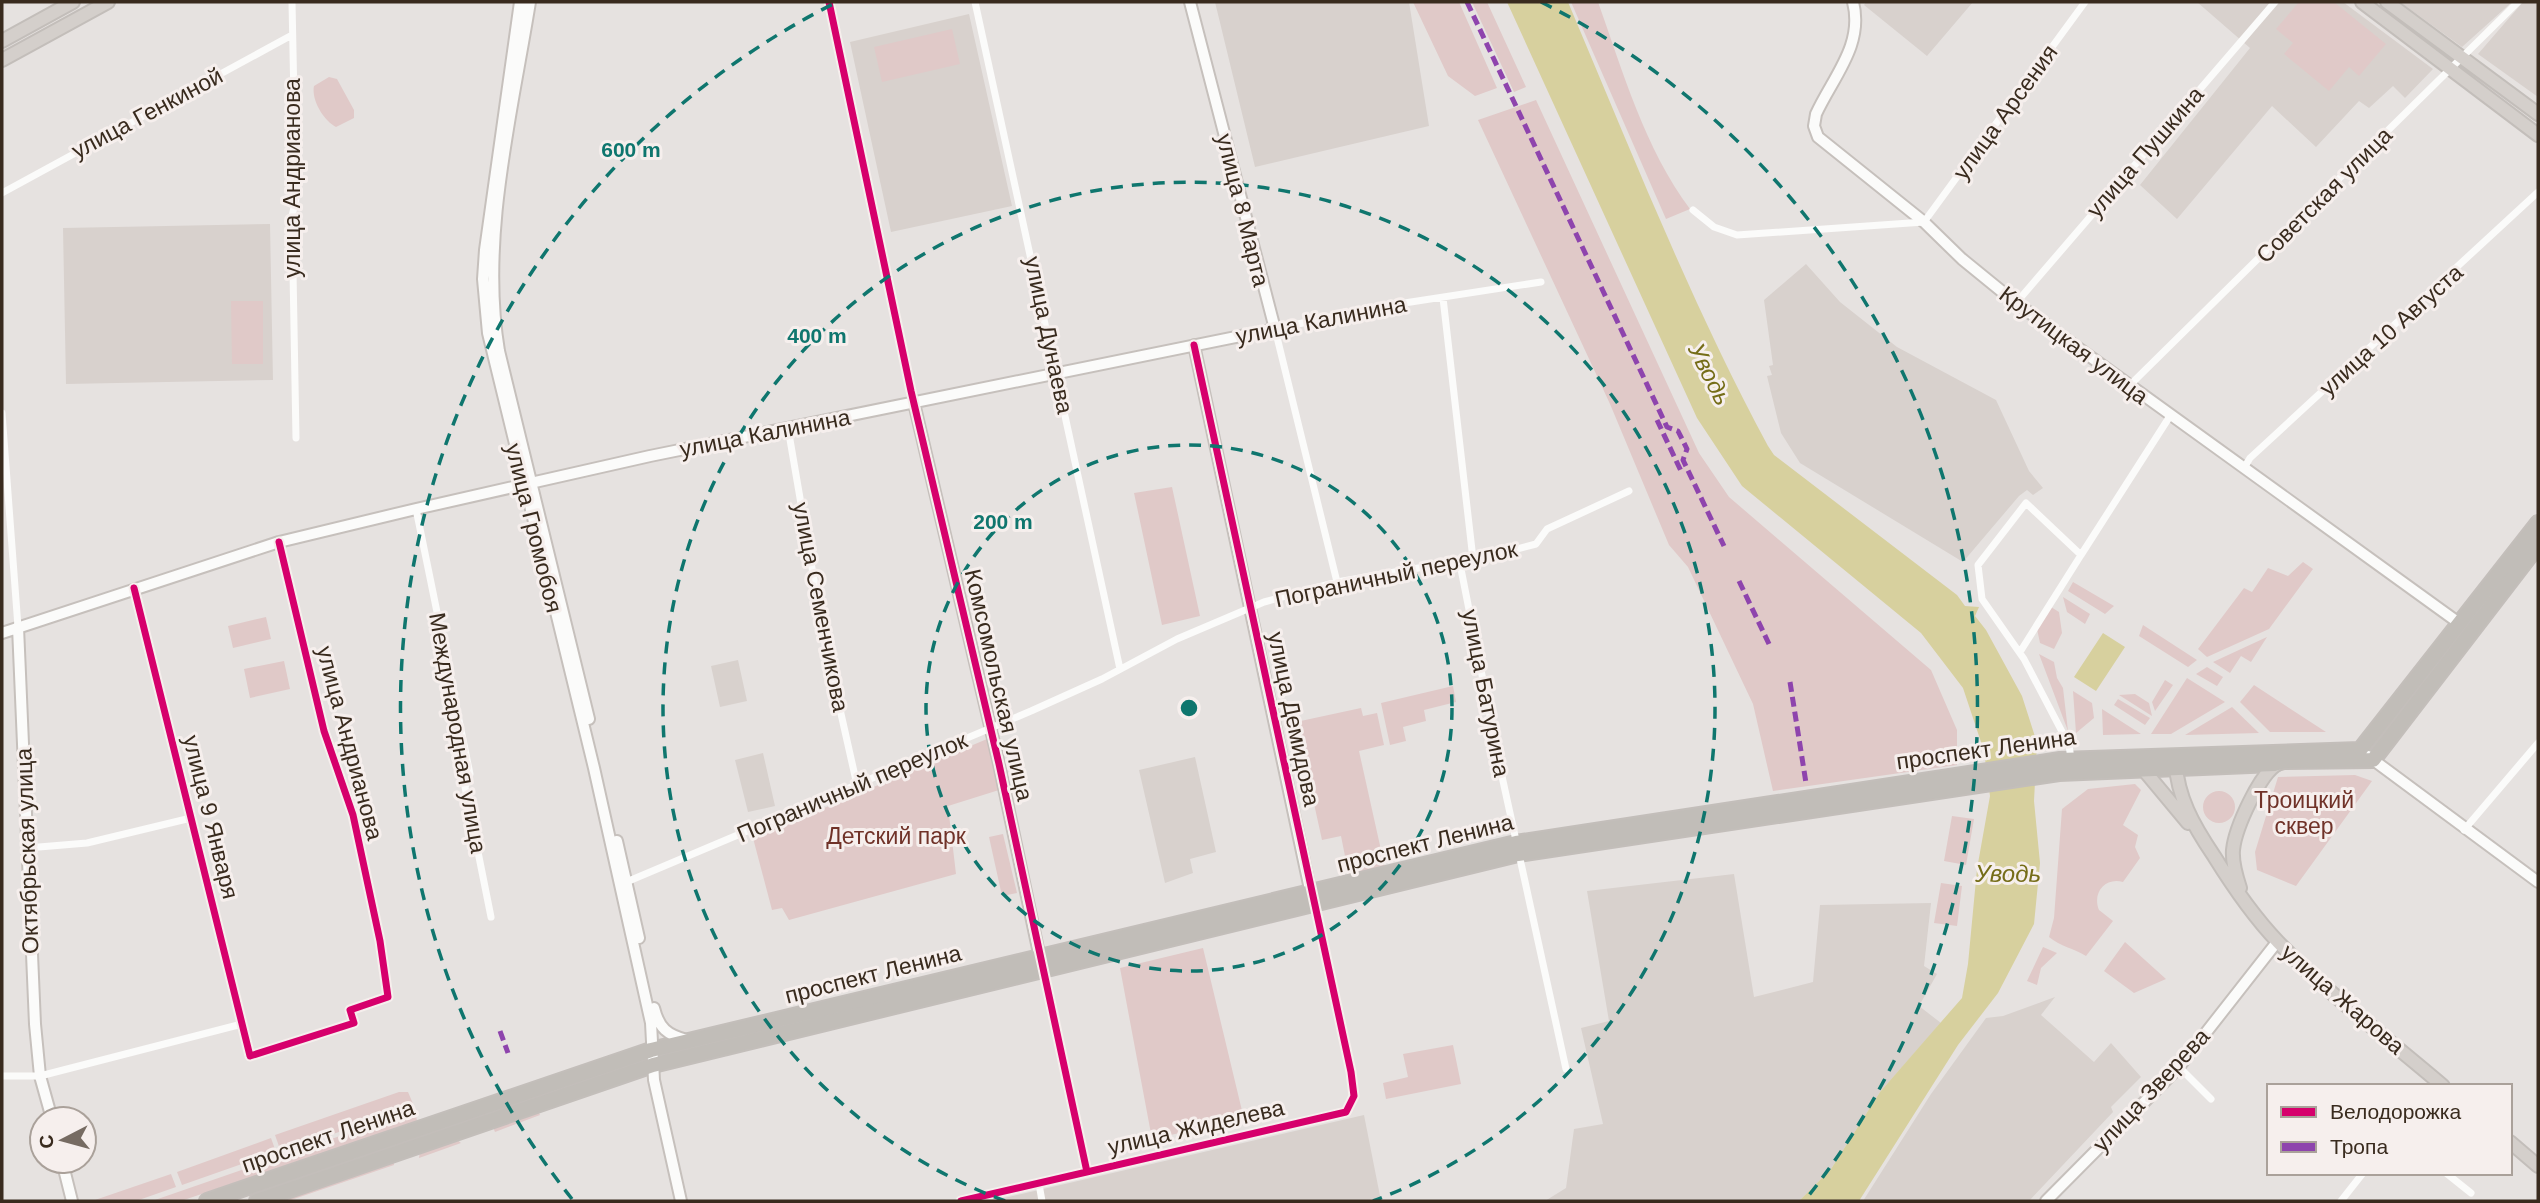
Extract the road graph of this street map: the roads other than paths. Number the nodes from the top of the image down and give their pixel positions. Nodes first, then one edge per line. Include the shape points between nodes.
1 (76, 2) edge
2 (108, 2) edge
3 (292, 2) edge
4 (520, 2) edge
5 (530, 2) edge
6 (829, 2) edge
7 (975, 2) edge
8 (1190, 2) edge
9 (1853, 2) edge
10 (2085, 2) edge
11 (2275, 2) edge
12 (2362, 2) edge
13 (2387, 2) edge
14 (2518, 2) edge
15 (86, 14) junction
16 (292, 35) junction
17 (2, 41) edge
18 (2462, 59) junction
19 (2, 60) edge
20 (2451, 69) junction
21 (2538, 114) edge
22 (2538, 135) edge
23 (2538, 192) edge
24 (2, 193) edge
25 (1693, 210) dead end
26 (1924, 222) junction
27 (1541, 282) dead end
28 (1443, 298) junction
29 (2015, 303) junction
30 (1275, 329) junction
31 (1194, 345) junction
32 (1058, 373) junction
33 (2129, 387) junction
34 (914, 403) junction
35 (2, 413) edge
36 (2169, 416) junction
37 (788, 428) junction
38 (296, 438) dead end
39 (2244, 468) junction
40 (528, 483) junction
41 (1629, 491) dead end
42 (416, 509) junction
43 (2538, 523) edge
44 (279, 542) junction
45 (2538, 545) edge
46 (2081, 555) junction
47 (1473, 559) junction
48 (1460, 564) junction
49 (1337, 582) junction
50 (134, 589) junction
51 (1251, 608) junction
52 (2459, 624) junction
53 (18, 627) junction
54 (2, 633) edge
55 (2020, 652) junction
56 (1120, 668) junction
57 (990, 727) junction
58 (2538, 743) edge
59 (2360, 750) junction
60 (2373, 760) junction
61 (2175, 761) junction
62 (2284, 761) junction
63 (2063, 764) junction
64 (2143, 769) junction
65 (857, 785) junction
66 (191, 818) junction
67 (2463, 830) junction
68 (2204, 841) junction
69 (27, 848) junction
70 (1517, 848) junction
71 (623, 883) junction
72 (2538, 883) edge
73 (1313, 900) junction
74 (2250, 907) junction
75 (491, 917) dead end
76 (2277, 942) junction
77 (1041, 964) junction
78 (657, 1021) junction
79 (242, 1024) junction
80 (690, 1041) junction
81 (651, 1050) junction
82 (250, 1055) joint
83 (653, 1065) junction
84 (2179, 1067) junction
85 (1566, 1069) dead end
86 (2, 1076) edge
87 (40, 1076) junction
88 (2440, 1084) edge
89 (2211, 1099) dead end
90 (1353, 1101) joint
91 (47, 1105) edge
92 (2512, 1144) edge
93 (2538, 1166) edge
94 (1087, 1172) junction
95 (66, 1175) edge
96 (2361, 1175) edge
97 (2448, 1175) edge
98 (1039, 1184) junction
99 (2471, 1193) dead end
100 (72, 1201) edge
101 (207, 1201) edge
102 (257, 1201) edge
103 (681, 1201) edge
104 (961, 1201) edge
105 (1042, 1201) edge
106 (2046, 1201) edge
107 (2341, 1201) edge

1 - 15 main road
1 - 17 main road
2 - 15 main road
3 - 16 street, улица Андрианова
4 - 40 main road, улица Громобоя via 483,279 491,353
5 - 40 main road, улица Громобоя via 492,275 499,351
6 - 34 street, Комсомольская улица
7 - 32 street, улица Дунаева
8 - 30 main road, улица 8 Марта
9 - 26 main road, Крутицкая улица via 1857,22 1854,43 1818,110 1815,134
10 - 26 street, улица Арсения
11 - 29 street, улица Пушкина
12 - 20 main road
13 - 18 main road
14 - 18 street, Советская улица
15 - 19 main road
16 - 24 street, улица Генкиной
16 - 38 street, улица Андрианова
18 - 20 street, Советская улица
18 - 21 main road
20 - 22 main road
20 - 33 street, Советская улица
23 - 39 street, улица 10 Августа
25 - 26 street via 1714,227 1737,235
26 - 29 main road, Крутицкая улица
27 - 28 street, улица Калинина
28 - 30 street, улица Калинина
28 - 47 street
29 - 33 main road, Крутицкая улица
30 - 31 main road, улица Калинина
30 - 49 street, улица 8 Марта
31 - 32 main road, улица Калинина
31 - 51 main road, улица Демидова
32 - 34 main road, улица Калинина
32 - 56 street, улица Дунаева
33 - 36 main road, Крутицкая улица
34 - 37 main road, улица Калинина
34 - 57 main road, Комсомольская улица
35 - 53 street, Октябрьская улица
36 - 39 main road, Крутицкая улица
36 - 46 street
37 - 40 main road, улица Калинина
37 - 65 street, улица Семенчикова via 822,625
39 - 52 main road, Крутицкая улица
40 - 42 main road, улица Калинина
40 - 71 main road, улица Громобоя
41 - 47 street, Пограничный переулок via 1546,529 1536,544
42 - 44 main road, улица Калинина
42 - 75 street, Международная улица via 470,774 465,787
43 - 52 highway
44 - 50 main road, улица Калинина
44 - 82 street, улица Андрианова via 324,731 353,815 388,997 350,1010 354,1023
45 - 60 highway
46 - 55 street
46 - 55 street via 2026,503 1978,565 1982,598
47 - 48 street, Пограничный переулок
48 - 49 street, Пограничный переулок
48 - 70 street, улица Батурина
49 - 51 street, Пограничный переулок
50 - 53 main road, улица Калинина
50 - 66 street, улица 9 Января
51 - 56 street, Пограничный переулок
51 - 73 main road, улица Демидова
52 - 59 highway
53 - 54 main road, улица Калинина
53 - 69 main road, Октябрьская улица
55 - 63 street via 2069,745
56 - 57 street, Пограничный переулок
57 - 65 street, Пограничный переулок
57 - 77 main road, Комсомольская улица
58 - 67 street
59 - 60 main road
59 - 61 highway, проспект Ленина
60 - 62 highway, проспект Ленина
60 - 67 main road
61 - 62 highway, проспект Ленина
61 - 63 highway, проспект Ленина
61 - 64 highway, проспект Ленина
61 - 68 main road via 2180,795
62 - 74 main road via 2271,767 2263,778 2235,840 2234,869
63 - 64 highway, проспект Ленина
63 - 70 highway, проспект Ленина
64 - 68 main road
65 - 71 street, Пограничный переулок
66 - 69 street via 87,843
66 - 79 street, улица 9 Января
67 - 72 main road
68 - 74 main road
69 - 87 main road, Октябрьская улица
70 - 73 highway, проспект Ленина
70 - 85 street, улица Батурина
71 - 78 main road, улица Громобоя
71 - 81 main road, улица Громобоя via 651,1023
73 - 77 highway, проспект Ленина
73 - 90 street, улица Демидова via 1351,1072
74 - 76 main road, улица Жарова
76 - 84 main road, улица Зверева
76 - 88 main road, улица Жарова
77 - 80 highway, проспект Ленина
77 - 83 highway, проспект Ленина
77 - 94 street, Комсомольская улица
78 - 80 main road via 666,1033
78 - 81 main road, улица Громобоя
79 - 82 street, улица 9 Января
79 - 87 street
80 - 81 highway, проспект Ленина
81 - 83 main road, улица Громобоя
81 - 101 highway, проспект Ленина
83 - 102 highway, проспект Ленина
83 - 103 main road, улица Громобоя
84 - 89 street
84 - 106 main road, улица Зверева
86 - 87 street
87 - 91 main road, Октябрьская улица
90 - 94 street, улица Жиделева via 1346,1112
92 - 93 main road
94 - 98 street, улица Жиделева
95 - 100 main road
96 - 107 street
97 - 99 street
98 - 104 street, улица Жиделева
98 - 105 street

